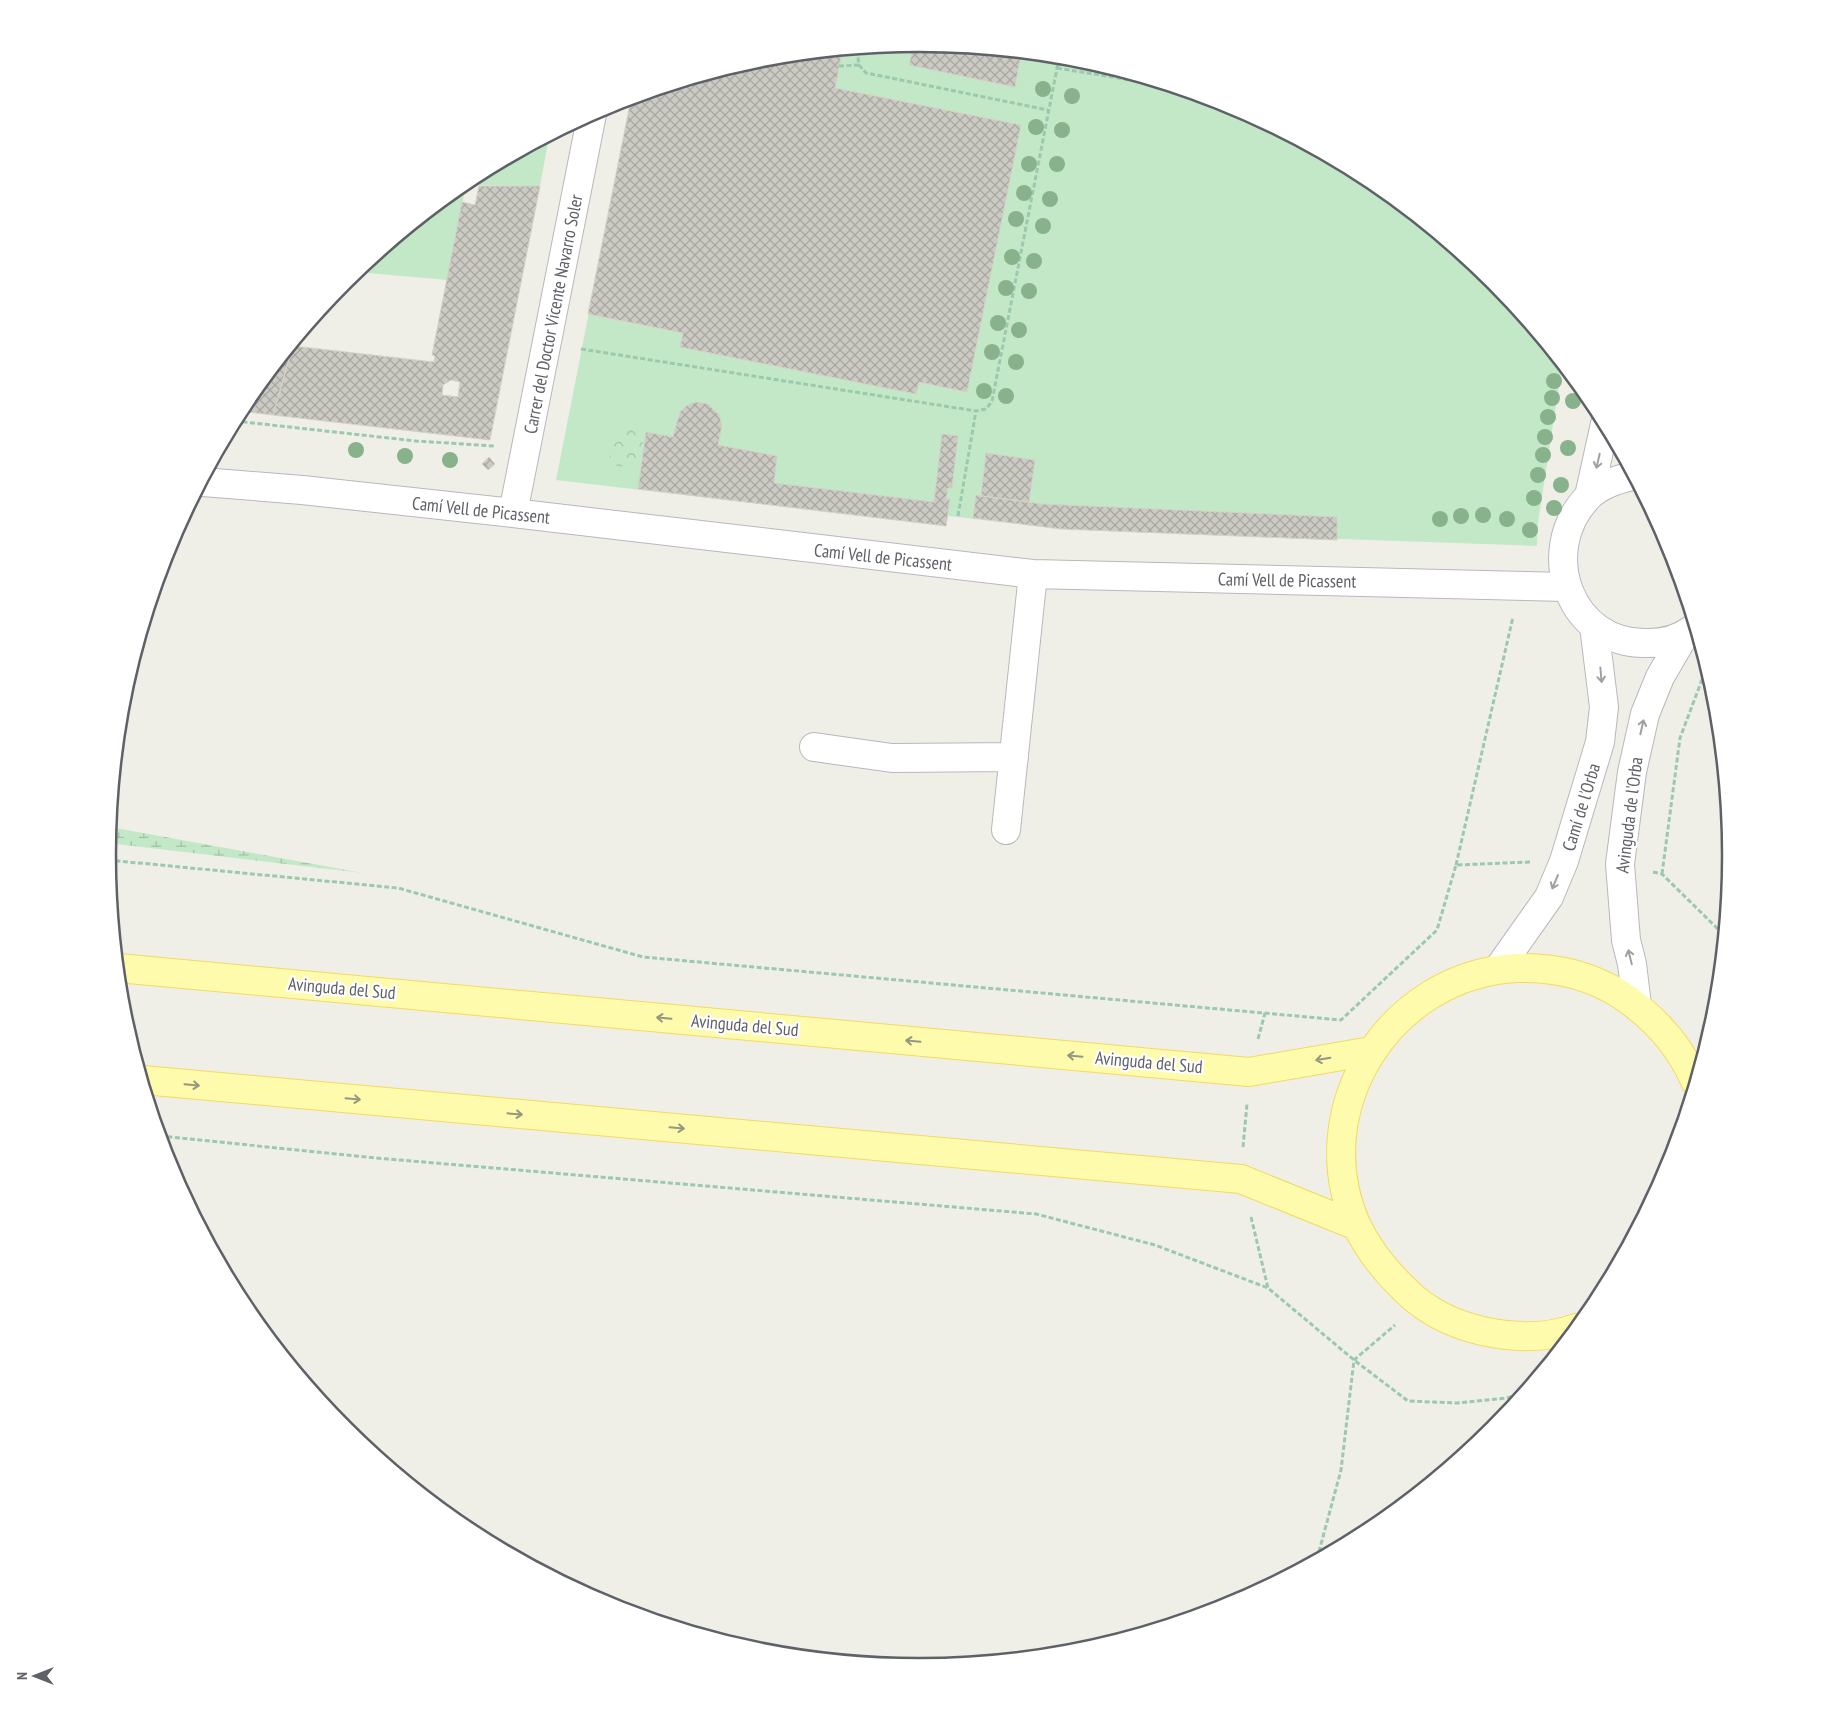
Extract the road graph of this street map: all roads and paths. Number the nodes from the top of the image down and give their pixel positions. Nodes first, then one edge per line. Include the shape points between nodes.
1 (858, 55) edge
2 (859, 65) junction
3 (1057, 65) edge
4 (839, 66) dead end
5 (1057, 68) junction
6 (1119, 78) edge
7 (1048, 110) junction
8 (590, 124) edge
9 (581, 349) dead end
10 (976, 412) junction
11 (243, 422) edge
12 (1603, 435) edge
13 (499, 446) dead end
14 (1627, 477) edge
15 (209, 482) edge
16 (1589, 496) junction
17 (513, 513) junction
18 (958, 516) dead end
19 (1033, 574) junction
20 (1566, 587) junction
21 (1514, 614) dead end
22 (1594, 626) junction
23 (1690, 631) edge
24 (1702, 678) edge
25 (814, 747) dead end
26 (1014, 757) junction
27 (1006, 830) dead end
28 (116, 861) edge
29 (1564, 861) junction
30 (1620, 864) junction
31 (1456, 865) junction
32 (1662, 874) junction
33 (1718, 929) edge
34 (124, 969) edge
35 (1498, 969) junction
36 (1636, 1005) junction
37 (1371, 1051) junction
38 (1692, 1074) edge
39 (148, 1080) edge
40 (167, 1137) edge
41 (1357, 1226) junction
42 (1420, 1303) junction
43 (1566, 1330) edge
44 (1354, 1360) junction
45 (1512, 1396) edge
46 (1319, 1552) edge

1 - 2 path
2 - 4 path
2 - 7 path via 866,73
3 - 5 path
5 - 6 path
5 - 7 path
7 - 10 path via 992,401 986,409
8 - 17 street, Carrer del Doctor Vicente Navarro Soler
9 - 10 path
10 - 18 path
11 - 13 path via 416,441
12 -> 16 street
14 - 16 street via 1612,481
15 - 17 street, Camí Vell de Picassent
16 - 20 street via 1573,516 1564,538 1562,562
17 - 19 street, Camí Vell de Picassent
19 - 20 street, Camí Vell de Picassent
19 - 26 street
20 - 22 street via 1577,609
21 - 31 path
22 - 23 street via 1616,638 1639,644 1663,643
22 -> 29 street, Camí de l'Orba via 1604,707 1600,742
30 -> 23 street, Avinguda de l'Orba via 1632,772 1645,714 1660,677
24 - 32 path via 1680,738
25 - 26 street via 892,758
26 - 27 street
28 - 31 path via 398,888 642,957 1341,1020 1437,930
29 - 31 path
29 -> 35 street, Camí de l'Orba via 1549,897
30 - 32 path
36 -> 30 street, Avinguda de l'Orba via 1626,940
32 - 33 path
37 -> 34 main road, Avinguda del Sud via 1249,1072
35 - 36 main road via 1535,968 1571,973 1605,986
35 - 37 main road via 1461,979 1426,997 1396,1021
36 - 38 main road via 1660,1026
37 - 41 main road via 1347,1106 1342,1136 1344,1175
39 -> 41 main road via 1241,1179
40 - 44 path via 376,1158 1036,1214 1155,1245 1268,1288
41 - 42 main road via 1395,1281
42 - 43 main road via 1448,1319 1508,1335 1540,1335
42 - 44 path
44 - 45 path via 1408,1401 1457,1403
44 - 46 path via 1341,1470

